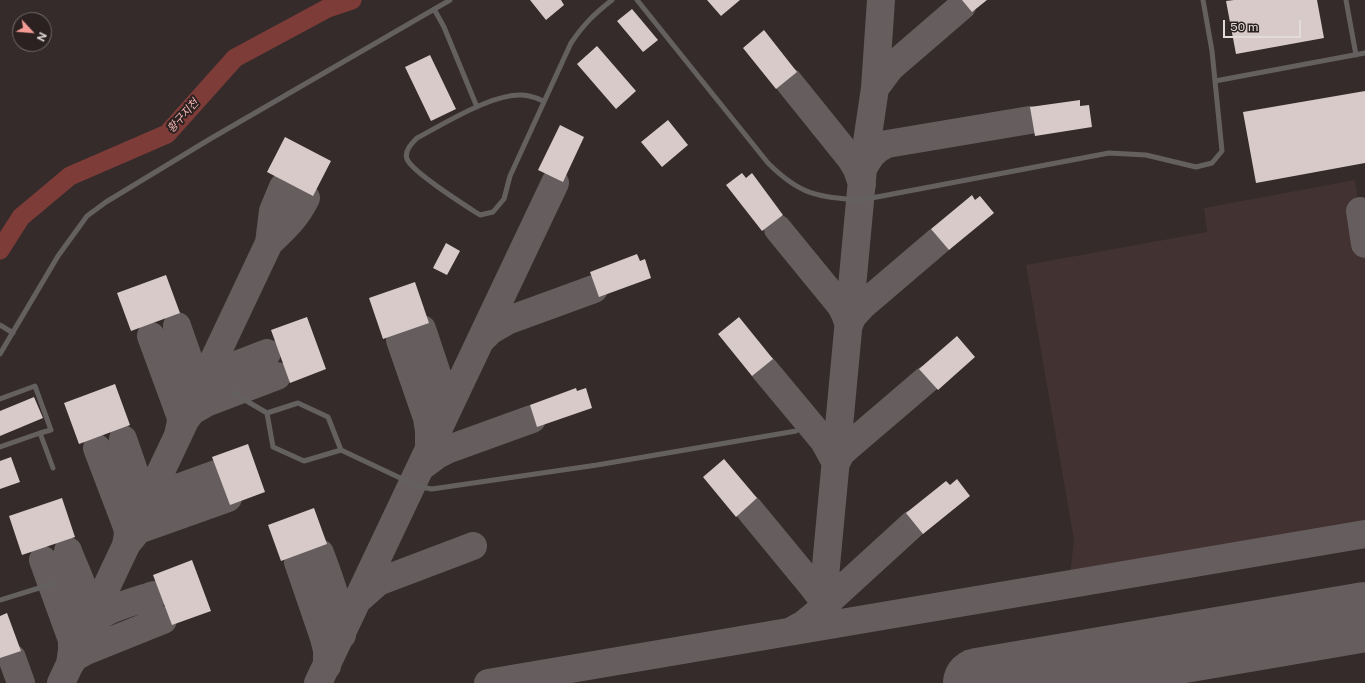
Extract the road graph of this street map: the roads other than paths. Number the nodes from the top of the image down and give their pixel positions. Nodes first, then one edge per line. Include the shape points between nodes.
1 (450, 0) edge
2 (612, 0) edge
3 (637, 0) edge
4 (1203, 0) edge
5 (1346, 0) edge
6 (434, 9) junction
7 (1365, 53) edge
8 (1356, 55) junction
9 (1215, 81) junction
10 (543, 101) junction
11 (476, 107) junction
12 (0, 325) edge
13 (13, 333) junction
14 (0, 354) edge
15 (233, 393) dead end
16 (0, 399) edge
17 (267, 413) junction
18 (796, 431) dead end
19 (40, 433) junction
20 (0, 447) edge
21 (341, 450) junction
22 (53, 468) dead end
23 (52, 584) dead end
24 (0, 600) edge

1 - 6 lane
2 - 10 lane via 594,14 571,43
3 - 9 lane via 782,178 796,187 826,198 860,200 1110,153 1146,155 1196,167 1212,163 1222,151
4 - 9 lane
5 - 8 lane
6 - 11 lane
6 - 13 lane via 198,147 87,216 58,256
7 - 8 lane
8 - 9 lane
10 - 11 lane via 517,95
10 - 11 lane via 510,176 504,199 493,212 480,215 416,171 407,159 410,145 417,138
12 - 13 lane
13 - 14 lane
15 - 17 lane
16 - 19 lane via 35,386 51,430
17 - 21 lane via 298,403 328,417
17 - 21 lane via 273,447 304,461
18 - 21 lane via 597,465 432,489 413,484
19 - 20 lane
19 - 22 lane
23 - 24 lane

